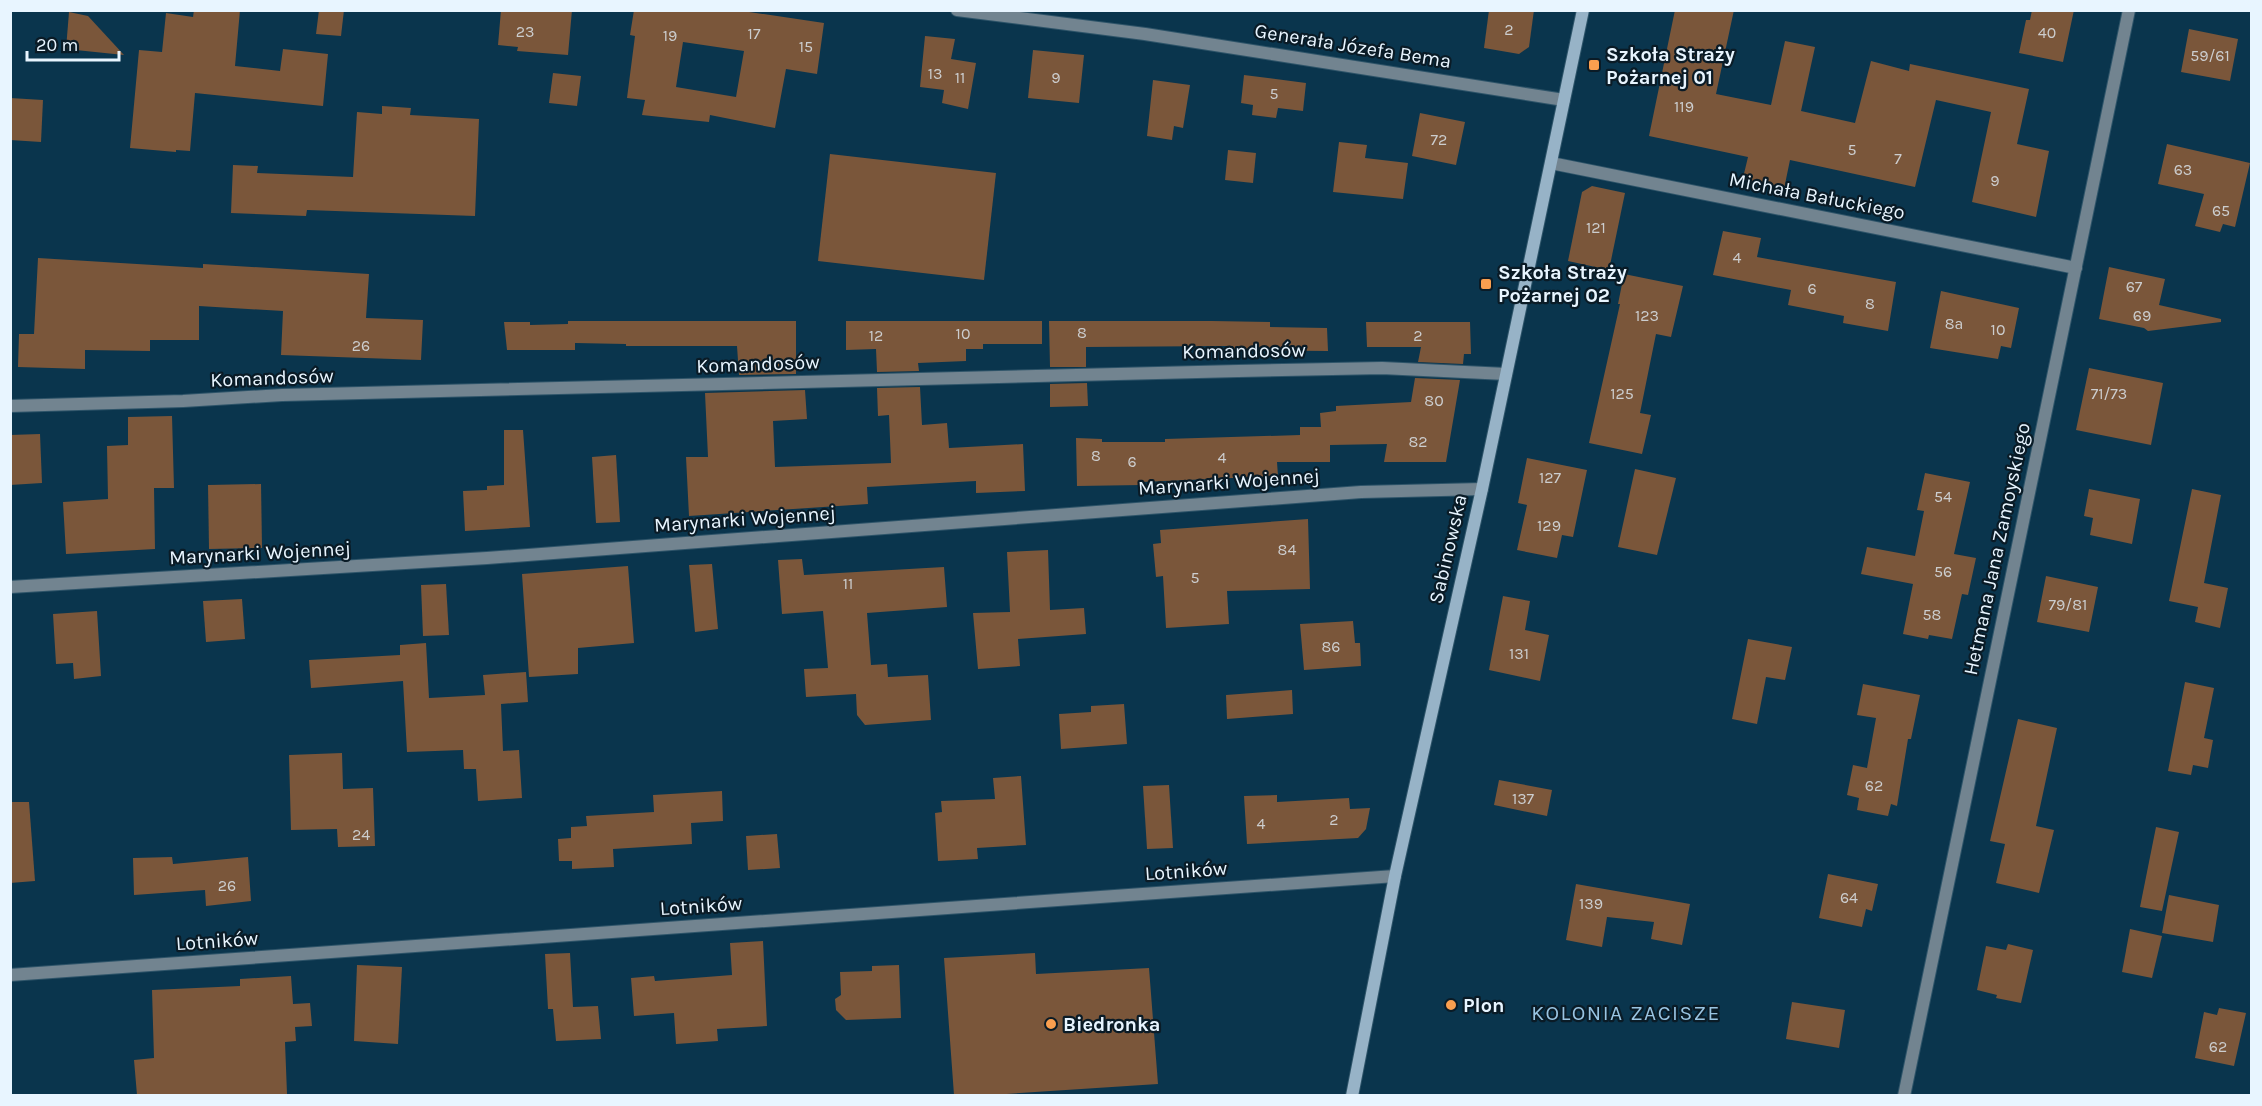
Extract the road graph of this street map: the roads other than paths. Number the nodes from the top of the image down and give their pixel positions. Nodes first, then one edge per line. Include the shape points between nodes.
1 (957, 10) edge
2 (1583, 10) edge
3 (2129, 10) edge
4 (1004, 13) edge
5 (1564, 100) junction
6 (1551, 163) junction
7 (2076, 268) junction
8 (1506, 374) junction
9 (10, 406) edge
10 (1482, 489) junction
11 (10, 587) edge
12 (1395, 876) junction
13 (10, 975) edge
14 (1352, 1095) edge
15 (1904, 1095) edge

1 - 4 street, Generała Józefa Bema
2 - 5 street, Sabinowska
3 - 7 street, Hetmana Jana Zamoyskiego
4 - 5 street, Generała Józefa Bema
5 - 6 street, Sabinowska
6 - 7 street, Michała Bałuckiego
6 - 8 street, Sabinowska
7 - 15 street, Hetmana Jana Zamoyskiego
8 - 9 street, Komandosów via 1382,368 1249,370
8 - 10 street, Sabinowska
10 - 11 street, Marynarki Wojennej via 1361,492 487,558
10 - 12 street, Sabinowska
12 - 13 street, Lotników
12 - 14 street, Sabinowska

